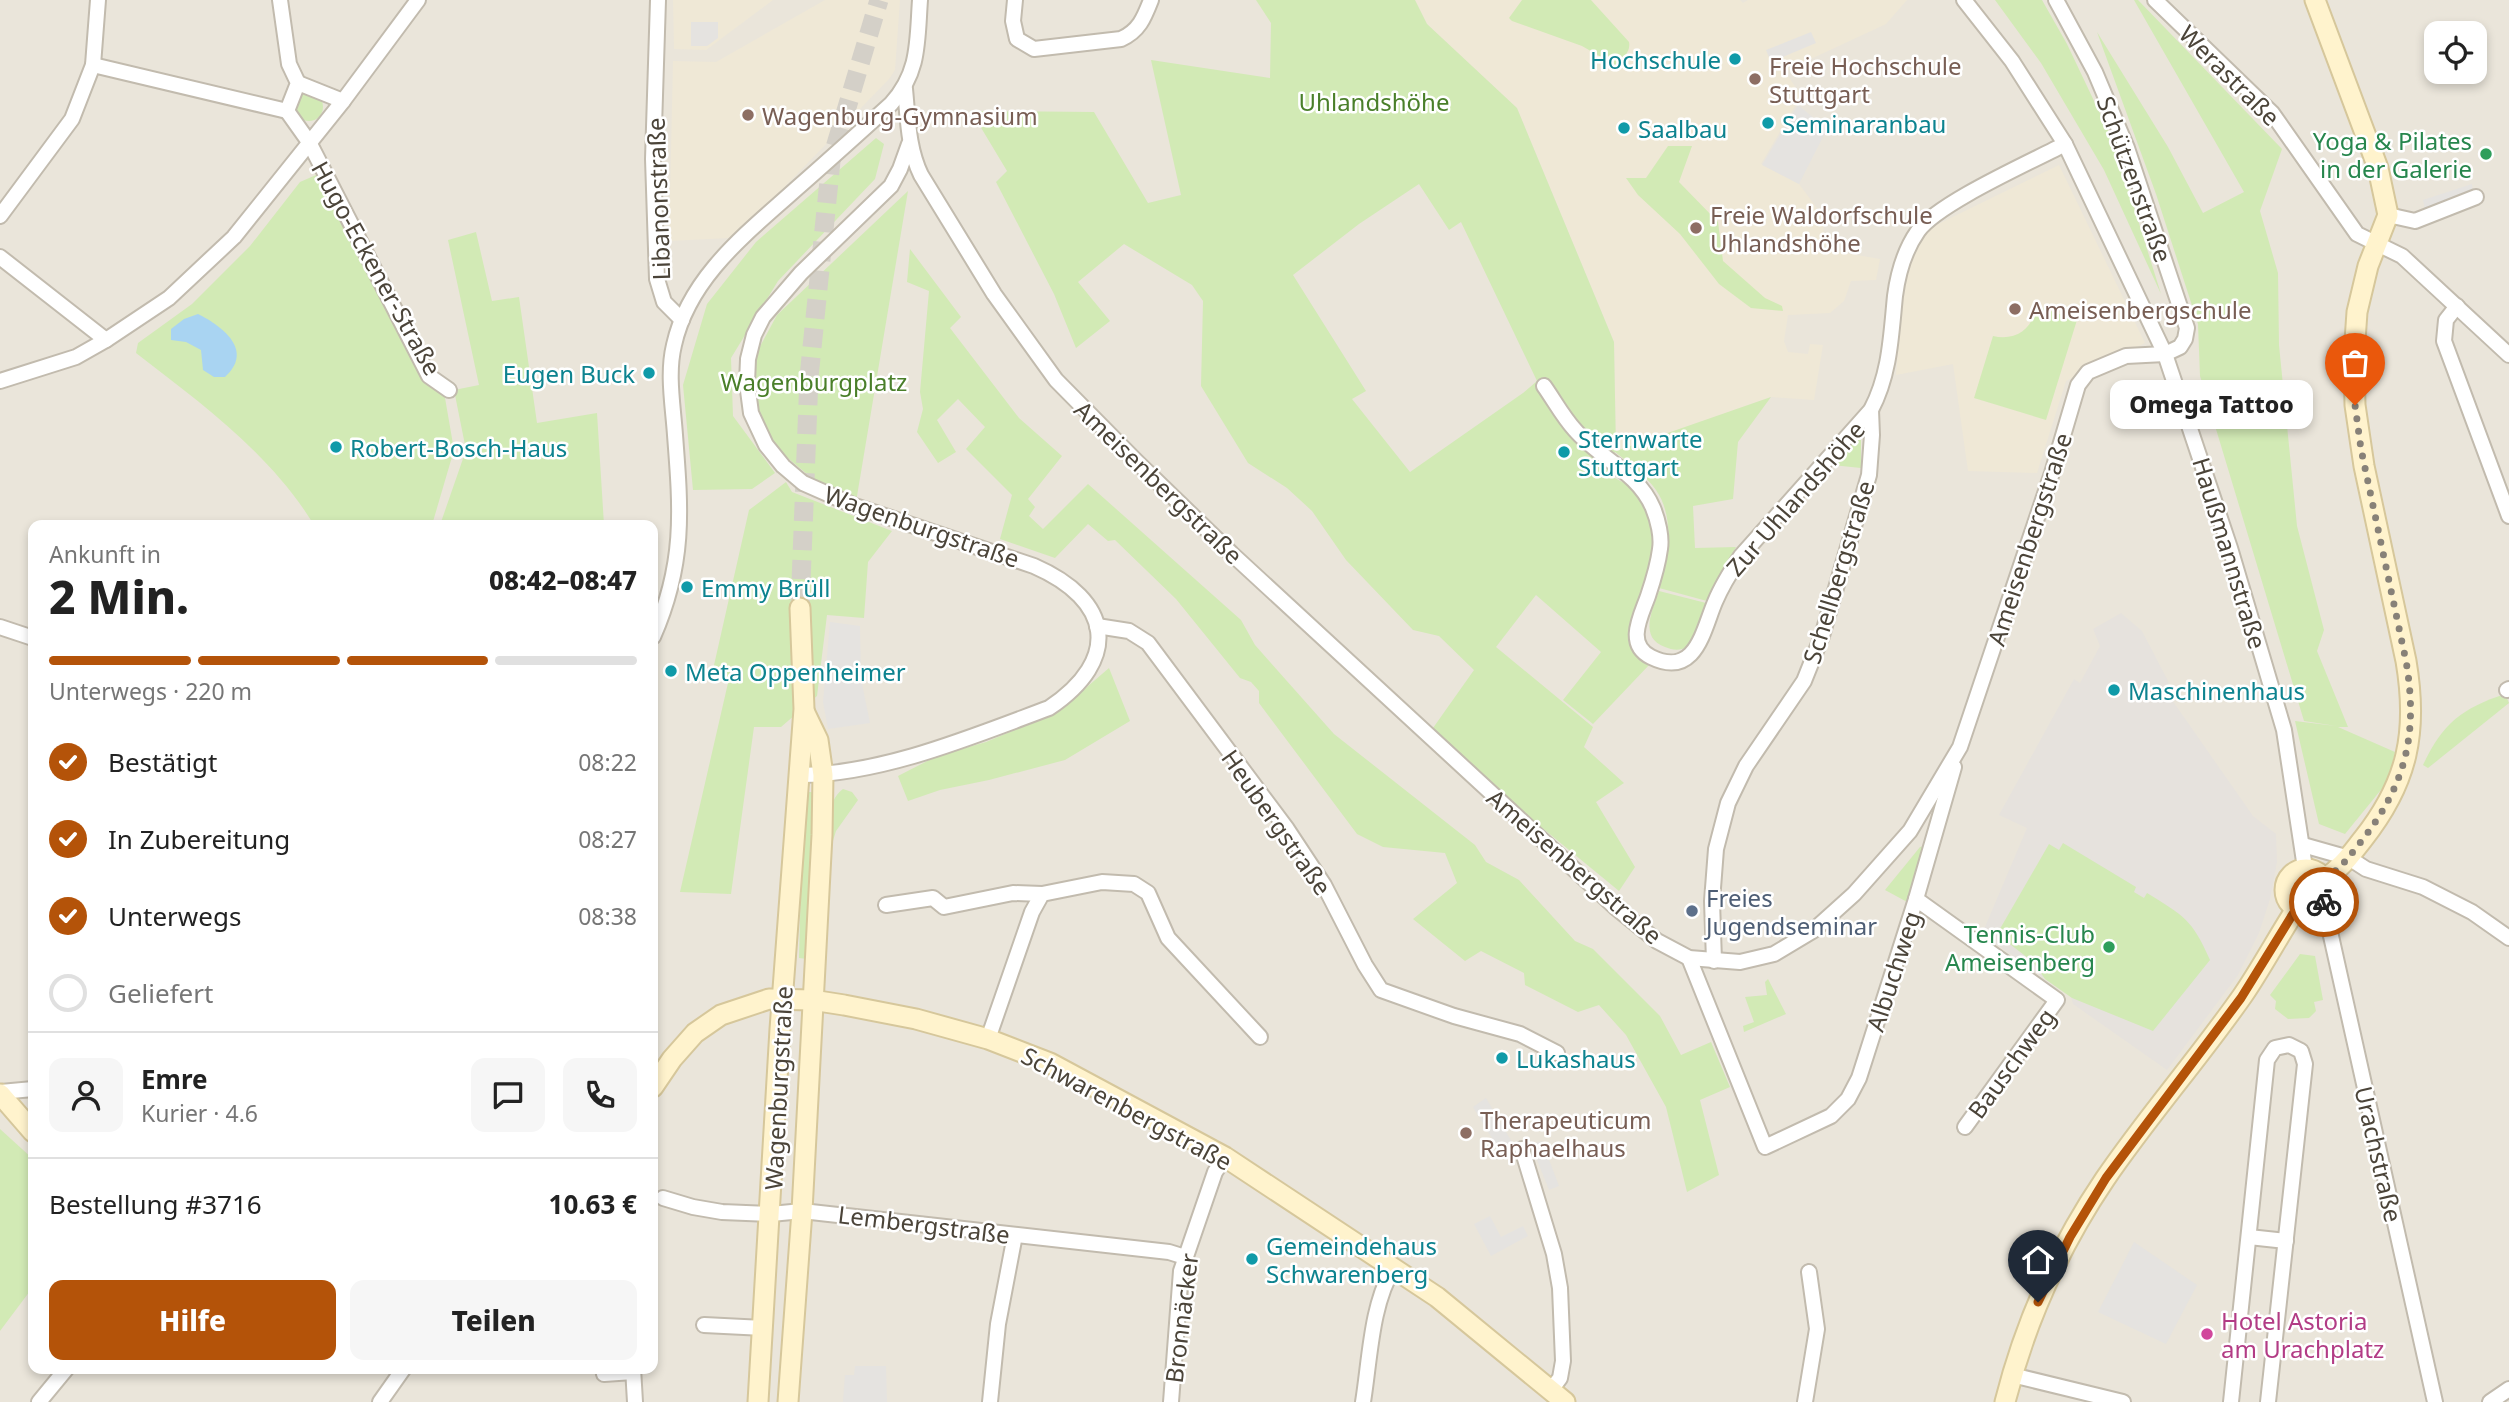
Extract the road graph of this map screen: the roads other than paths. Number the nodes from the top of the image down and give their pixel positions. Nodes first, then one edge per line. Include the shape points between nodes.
1 (98, 0) edge
2 (280, 0) edge
3 (418, 0) edge
4 (657, 0) edge
5 (919, 0) edge
6 (1015, 0) edge
7 (1152, 0) edge
8 (1964, 0) edge
9 (2056, 0) edge
10 (2155, 0) edge
11 (2315, 0) edge
12 (93, 65) junction
13 (298, 83) junction
14 (905, 89) junction
15 (343, 101) junction
16 (287, 111) junction
17 (910, 141) junction
18 (309, 142) junction
19 (2065, 144) junction
20 (2476, 197) dead end
21 (2388, 215) junction
22 (0, 216) edge
23 (2376, 245) junction
24 (0, 257) edge
25 (2457, 306) junction
26 (682, 320) junction
27 (106, 340) junction
28 (2165, 354) junction
29 (2509, 355) edge
30 (0, 381) edge
31 (1544, 386) dead end
32 (449, 390) dead end
33 (1871, 410) junction
34 (2509, 516) edge
35 (800, 608) tunnel mouth
36 (658, 623) edge
37 (1097, 626) junction
38 (0, 627) edge
39 (28, 636) edge
40 (804, 709) junction
41 (1960, 747) junction
42 (800, 775) junction
43 (823, 775) junction
44 (2303, 845) junction
45 (2348, 858) junction
46 (2305, 868) junction
47 (2325, 878) junction
48 (1042, 894) junction
49 (1916, 899) junction
50 (886, 905) dead end
51 (2319, 907) junction
52 (2296, 909) junction
53 (2509, 938) edge
54 (1689, 958) junction
55 (1714, 961) junction
56 (783, 999) junction
57 (812, 1000) junction
58 (1259, 1037) dead end
59 (988, 1039) junction
60 (1557, 1053) dead end
61 (658, 1080) edge
62 (28, 1090) edge
63 (0, 1093) edge
64 (28, 1126) edge
65 (1965, 1127) dead end
66 (1522, 1149) dead end
67 (1225, 1157) junction
68 (663, 1198) dead end
69 (802, 1210) junction
70 (771, 1214) junction
71 (1015, 1235) junction
72 (2249, 1237) junction
73 (2286, 1241) junction
74 (1185, 1257) junction
75 (1394, 1267) junction
76 (1809, 1272) dead end
77 (704, 1325) dead end
78 (764, 1328) junction
79 (62, 1374) edge
80 (400, 1374) edge
81 (633, 1374) edge
82 (2012, 1375) junction
83 (2509, 1389) edge
84 (1558, 1396) edge
85 (39, 1402) edge
86 (380, 1402) edge
87 (635, 1402) edge
88 (758, 1402) edge
89 (788, 1402) edge
90 (990, 1402) edge
91 (1171, 1402) edge
92 (1363, 1402) edge
93 (1805, 1402) edge
94 (2005, 1402) edge
95 (2123, 1402) edge
96 (2231, 1402) edge
97 (2268, 1402) edge
98 (2435, 1402) edge
99 (2490, 1402) edge

1 - 12 street
2 - 13 street via 289,64
3 - 15 street
4 - 26 street, Libanonstraße via 653,154 657,279 664,302
5 - 14 street via 916,57
6 - 7 street via 1017,39 1034,49 1121,39 1142,24
8 - 19 street, Haußmannstraße via 2012,61
9 - 28 street, Schützenstraße via 2095,72 2127,149 2188,328 2180,347
10 - 23 street, Werastraße via 2272,113 2357,234
11 - 21 street via 2378,167
12 - 16 street
12 - 22 street via 72,119
13 - 15 street
13 - 16 street
14 - 17 street
14 - 26 street via 736,243 700,286
15 - 18 street
16 - 18 street, Hugo-Eckener-Straße
17 - 37 street, Wagenburgstraße via 891,186 801,272 764,317 748,359 751,413 766,445 803,483 855,506 1056,575 1089,606
17 - 54 street, Ameisenbergstraße via 914,161 934,200 1056,380 1242,563 1615,907 1657,941
18 - 27 street via 234,237 169,298
18 - 32 street, Hugo-Eckener-Straße via 429,376
19 - 28 street, Haußmannstraße
19 - 33 street, Zur Uhlandshöhe via 1942,209 1919,230 1899,270 1888,368
20 - 21 street via 2414,220
21 - 23 street
23 - 25 street, Werastraße via 2402,256
23 - 45 street via 2357,312 2355,405 2406,661 2412,718 2405,764 2396,787
24 - 27 street
25 - 29 street, Werastraße
25 - 34 street via 2446,320 2444,341
26 - 36 street via 671,376 679,543 673,581
27 - 30 street via 76,357
28 - 41 street, Ameisenbergstraße via 2126,356 2088,372 2078,385
28 - 44 street, Haußmannstraße via 2284,730
31 - 33 street, Zur Uhlandshöhe via 1575,430 1641,486 1653,507 1660,546 1636,639 1643,652 1669,661 1684,660 1699,646 1725,578 1741,556
33 - 55 street, Schellbergstraße via 1869,475 1822,636 1804,681 1746,766 1728,803 1716,849
35 - 40 street, Wagenburgstraße
37 - 43 street via 1094,661 1068,695 1049,708 897,760
37 - 60 street, Heubergstraße via 1129,631 1148,643 1287,829 1381,990 1520,1034
38 - 39 street
40 - 42 street, Wagenburgstraße
40 - 43 street, Wagenburgstraße via 818,740
41 - 49 street, Albuchweg
41 - 55 street, Ameisenbergstraße via 1910,831 1814,930 1774,954 1740,962
42 - 43 street
42 - 56 street, Wagenburgstraße
43 - 57 street, Wagenburgstraße via 821,891
44 - 45 street
44 - 46 street, Haußmannstraße
45 - 47 street
45 - 53 street via 2458,904
46 - 47 street
46 - 52 street via 2286,881 2286,897
47 - 51 street via 2328,894
48 - 50 street via 1013,893 944,907 933,898
48 - 58 street via 1102,882 1134,884 1148,893 1168,938
48 - 59 street
49 - 54 street, Albuchweg via 1859,1078 1848,1099 1831,1116 1765,1147
49 - 65 street, Bauschweg via 2057,1000
51 - 52 street
51 - 98 street, Urachstraße via 2329,927
52 - 82 street via 2241,998 2090,1202 2038,1302
54 - 55 street, Ameisenbergstraße
56 - 57 street, Schwarenbergstraße
56 - 61 street, Schwarenbergstraße via 734,1009 695,1032
56 - 70 street, Wagenburgstraße
57 - 59 street, Schwarenbergstraße via 916,1019
57 - 69 street, Wagenburgstraße
59 - 67 street, Schwarenbergstraße via 1050,1063
62 - 63 street
63 - 64 street
66 - 84 street via 1560,1289 1563,1361
67 - 74 street, Bronnäcker via 1215,1172
67 - 75 street, Schwarenbergstraße
68 - 70 street, Lembergstraße via 722,1212
69 - 70 street, Lembergstraße
69 - 71 street, Lembergstraße
69 - 89 street, Wagenburgstraße
70 - 78 street, Wagenburgstraße
71 - 74 street, Lembergstraße
71 - 90 street via 998,1324
72 - 73 street
72 - 73 street via 2267,1060 2275,1048 2290,1045 2301,1051 2305,1064
72 - 96 street
73 - 97 street
74 - 91 street, Bronnäcker
75 - 84 street, Schwarenbergstraße
75 - 92 street via 1379,1299
76 - 93 street via 1817,1329
77 - 78 street
78 - 88 street, Wagenburgstraße
79 - 85 street
80 - 86 street
81 - 87 street
82 - 94 street
82 - 95 street
83 - 99 street

